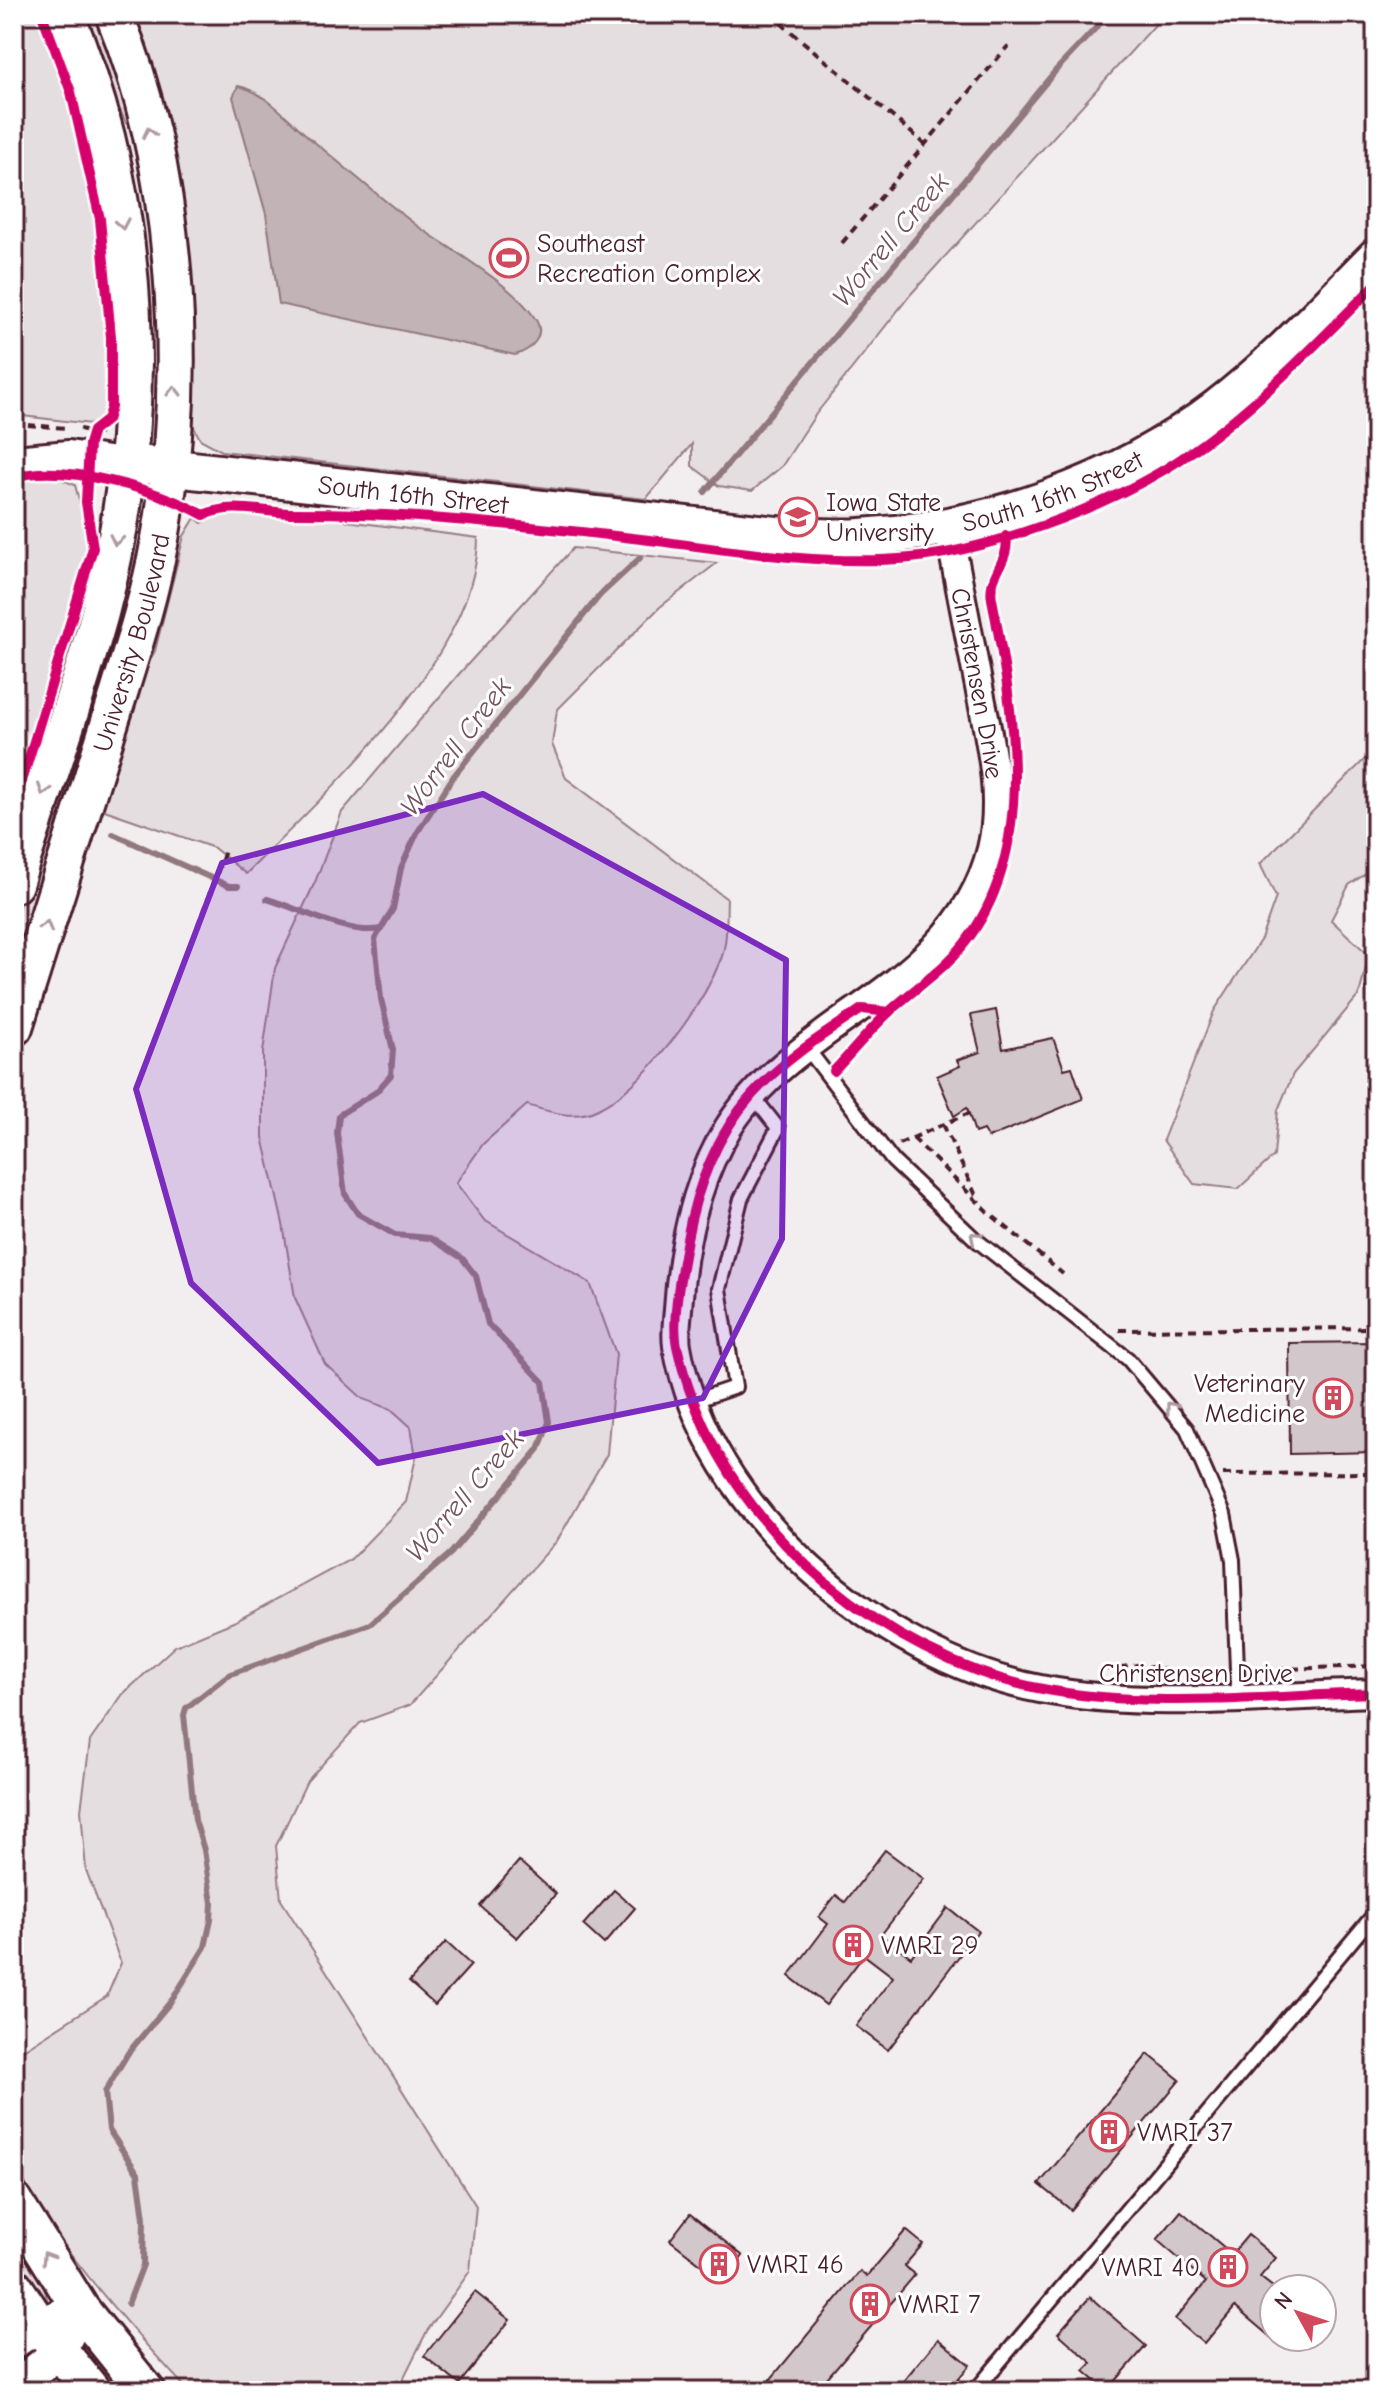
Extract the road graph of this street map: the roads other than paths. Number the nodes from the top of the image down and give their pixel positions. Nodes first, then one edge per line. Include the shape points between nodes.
1 (65, 14) edge
2 (114, 14) edge
3 (1376, 257) edge
4 (104, 451) junction
5 (14, 459) edge
6 (171, 469) junction
7 (948, 526) junction
8 (14, 884) edge
9 (14, 1027) edge
10 (806, 1047) junction
11 (752, 1095) junction
12 (694, 1401) junction
13 (1376, 1693) edge
14 (1238, 1697) junction
15 (1376, 1912) edge
16 (14, 2202) edge
17 (14, 2287) edge
18 (81, 2310) junction
19 (37, 2339) edge
20 (14, 2389) edge
21 (92, 2391) edge
22 (146, 2391) edge
23 (975, 2391) edge

1 -> 4 main road, University Boulevard via 107,141 124,232 133,324
6 -> 2 main road, University Boulevard via 174,388 166,210
3 - 7 main road, South 16th Street via 1218,408 1150,453 1077,489
4 - 5 street
4 - 6 main road, South 16th Street
4 -> 8 main road, University Boulevard via 99,613
6 - 7 main road, South 16th Street via 776,535 860,537
9 -> 6 main road, University Boulevard via 141,622
7 - 10 street, Christensen Drive via 991,750 996,798 991,849 976,890 938,947
10 - 11 street, Christensen Drive
14 -> 10 lane via 1233,1560 1224,1514 1187,1429 1128,1359 975,1239 893,1161
11 - 12 street, Christensen Drive via 701,1179 689,1227 676,1343
11 - 12 lane via 778,1128 741,1199 719,1289 735,1387
12 - 14 street, Christensen Drive via 713,1445 785,1546 872,1618 923,1648 978,1672 1038,1689 1114,1699
13 - 14 street, Christensen Drive
15 - 23 lane
18 -> 16 main road
17 - 19 main road
18 - 19 street
18 - 22 main road
19 - 20 street
19 - 21 main road

